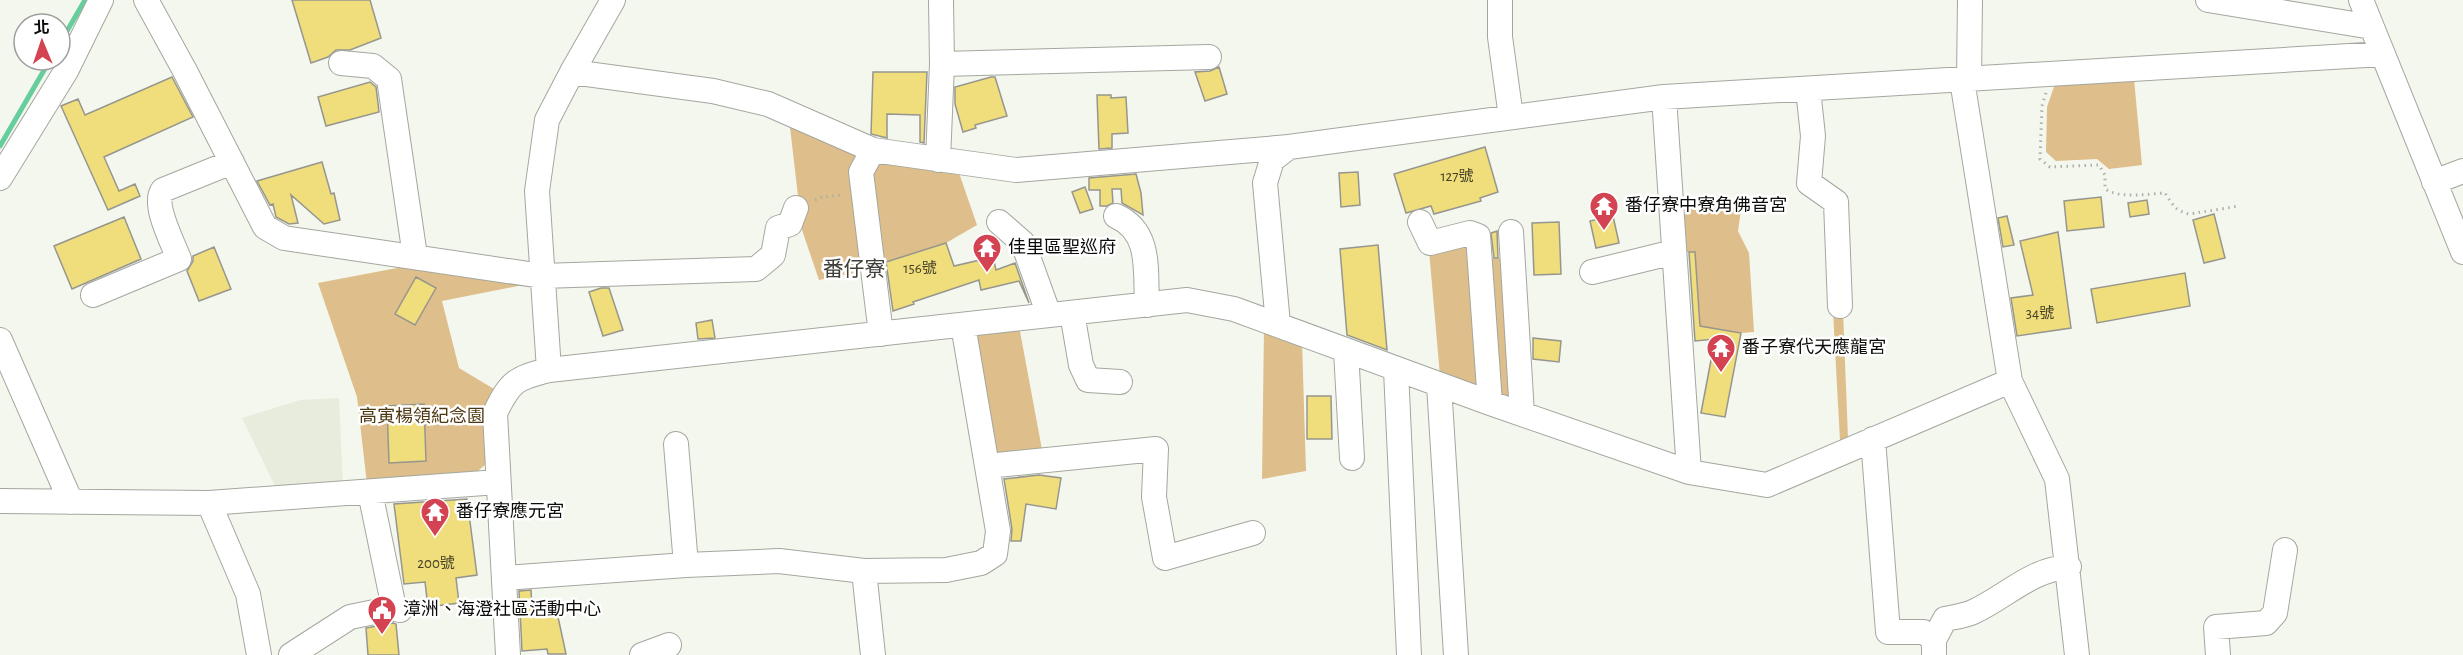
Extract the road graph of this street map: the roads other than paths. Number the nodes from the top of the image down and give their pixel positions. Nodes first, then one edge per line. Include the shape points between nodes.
1 (101, 0) edge
2 (146, 0) edge
3 (613, 0) edge
4 (940, 0) edge
5 (1500, 0) edge
6 (1970, 0) edge
7 (2208, 0) edge
8 (2361, 0) edge
9 (2372, 27) junction
10 (2383, 54) junction
11 (1209, 57) dead end
12 (341, 63) dead end
13 (942, 64) junction
14 (572, 72) junction
15 (1965, 80) junction
16 (1808, 89) junction
17 (1664, 97) junction
18 (1511, 117) junction
19 (1289, 147) junction
20 (873, 150) junction
21 (938, 160) junction
22 (232, 162) junction
23 (2463, 171) edge
24 (0, 178) edge
25 (2434, 182) junction
26 (796, 208) road end
27 (1116, 216) dead end
28 (999, 222) dead end
29 (1420, 222) dead end
30 (1511, 232) dead end
31 (1674, 252) junction
32 (2463, 252) edge
33 (415, 256) junction
34 (1592, 272) dead end
35 (542, 276) junction
36 (93, 295) dead end
37 (1147, 305) junction
38 (1840, 306) dead end
39 (1061, 314) junction
40 (1278, 324) junction
41 (963, 325) junction
42 (881, 334) junction
43 (0, 340) edge
44 (1346, 351) junction
45 (549, 370) junction
46 (1396, 370) junction
47 (2010, 381) junction
48 (1120, 382) dead end
49 (1439, 385) junction
50 (1490, 404) junction
51 (1522, 414) junction
52 (1873, 439) junction
53 (676, 444) dead end
54 (1352, 458) dead end
55 (987, 466) junction
56 (1689, 472) junction
57 (498, 482) junction
58 (370, 492) junction
59 (0, 501) edge
60 (71, 502) junction
61 (209, 503) junction
62 (1253, 533) dead end
63 (2285, 550) dead end
64 (686, 565) junction
65 (2068, 567) junction
66 (864, 571) junction
67 (504, 578) junction
68 (669, 645) dead end
69 (1934, 648) edge
70 (259, 655) edge
71 (291, 655) edge
72 (508, 655) edge
73 (642, 655) edge
74 (873, 655) edge
75 (1409, 655) edge
76 (1456, 655) edge
77 (2077, 655) edge
78 (2218, 655) edge

1 - 24 street via 66,71
2 - 22 street
3 - 14 street
4 - 13 street
5 - 18 street via 1500,37
6 - 15 street
7 - 9 street
8 - 9 street
9 - 10 street
10 - 15 street
10 - 25 street
11 - 13 street
12 - 33 street via 373,66 389,79
13 - 21 street
14 - 20 street via 713,91 768,104
14 - 35 street via 547,120 538,179
15 - 16 street
15 - 47 street
16 - 17 street
16 - 38 street via 1813,136 1809,183 1836,202
17 - 18 street
17 - 31 street
18 - 19 street
19 - 21 street via 1016,170
19 - 40 street via 1272,160 1265,183
20 - 21 street
20 - 42 street via 861,172
22 - 33 street via 265,227 284,238
22 - 36 street via 159,194 158,205 179,259
23 - 25 street
25 - 32 street
26 - 35 street via 790,224 778,228 773,255 756,269
27 - 37 street via 1139,234
28 - 39 street via 1023,243
29 - 50 street via 1430,243 1470,233 1478,236
30 - 51 street
31 - 34 street
31 - 56 street
33 - 35 street
35 - 45 street
37 - 39 street
37 - 40 street via 1187,300 1234,309
39 - 41 street
39 - 48 street via 1088,380
40 - 44 street
41 - 42 street
41 - 55 street
42 - 45 street
43 - 60 street
44 - 46 street
44 - 54 street
45 - 57 street via 524,376 506,389 495,413
46 - 49 street
46 - 75 street
47 - 52 street
47 - 65 street via 2057,479
49 - 50 street
49 - 76 street
50 - 51 street
51 - 56 street
52 - 56 street via 1767,484
52 - 69 street via 1888,632 1924,632
53 - 64 street
55 - 62 street via 1156,449 1154,497 1165,558
55 - 66 street via 998,531 995,554 981,563 946,570
57 - 58 street
57 - 67 street
58 - 61 street
58 - 71 street via 397,609 350,617
59 - 60 street
60 - 61 street
61 - 70 street via 248,594
63 - 78 street via 2274,613 2266,623 2216,627
64 - 66 street via 779,561
64 - 67 street
65 - 69 street via 2052,568 1972,612 1945,619
65 - 77 street
66 - 74 street
67 - 72 street
68 - 73 street

